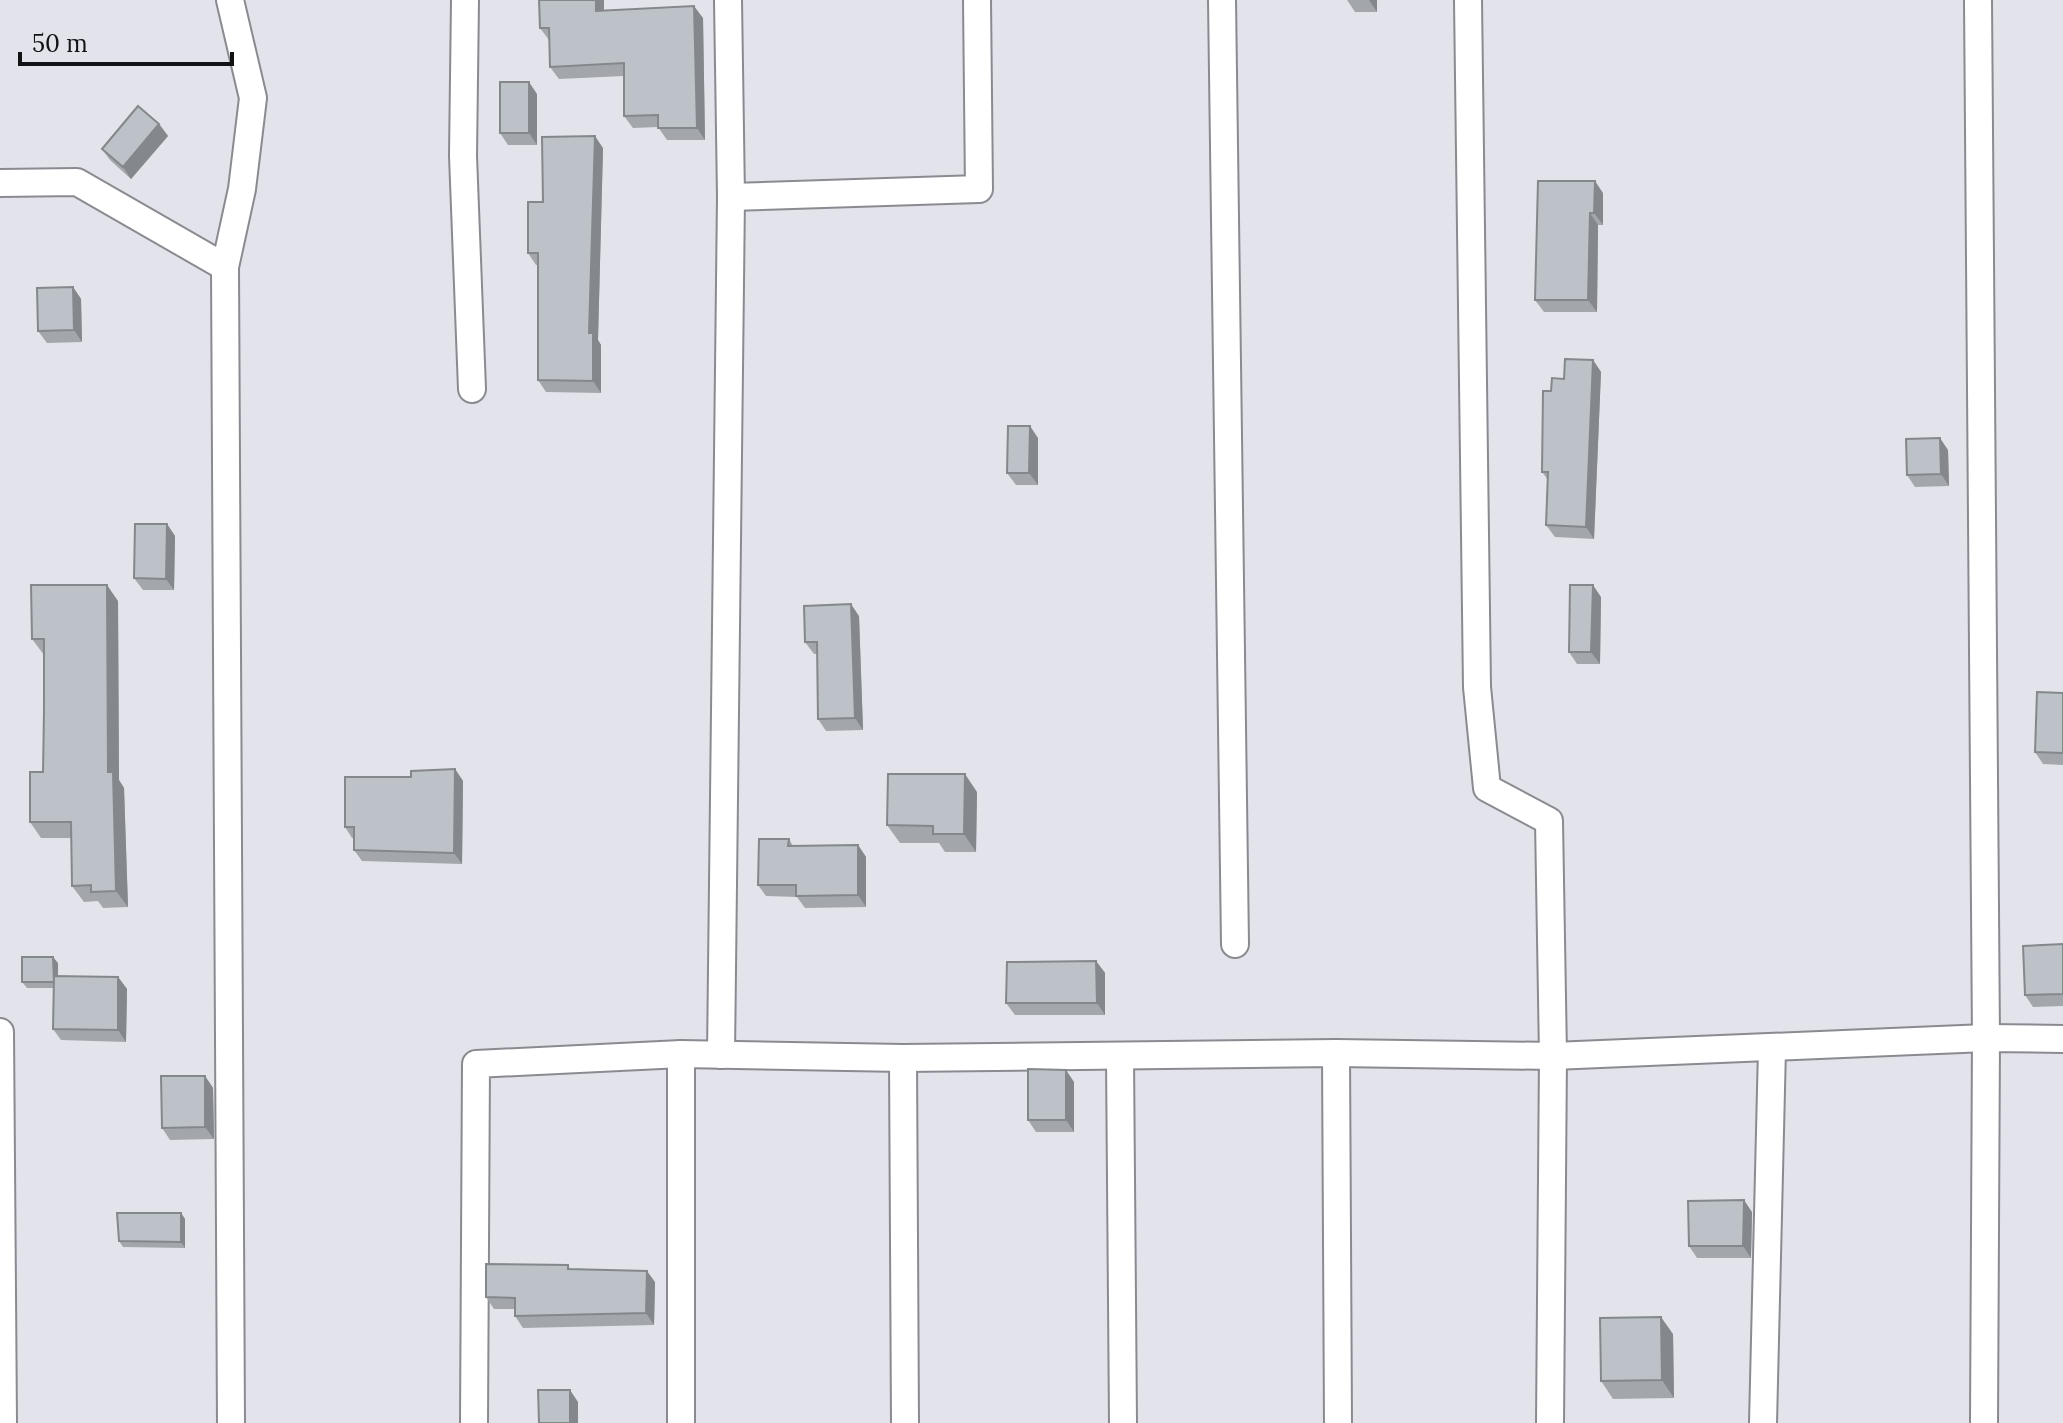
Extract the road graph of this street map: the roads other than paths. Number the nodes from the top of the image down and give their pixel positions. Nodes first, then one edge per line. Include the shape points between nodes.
1 (230, 0) edge
2 (465, 0) edge
3 (728, 0) edge
4 (977, 0) edge
5 (1222, 0) edge
6 (1468, 0) edge
7 (1978, 0) edge
8 (0, 183) edge
9 (731, 197) junction
10 (225, 267) junction
11 (472, 389) dead end
12 (1235, 944) dead end
13 (0, 1032) edge
14 (1986, 1038) junction
15 (2063, 1039) edge
16 (1772, 1048) junction
17 (1336, 1053) junction
18 (681, 1054) junction
19 (721, 1055) junction
20 (1553, 1056) junction
21 (1120, 1057) junction
22 (903, 1058) junction
23 (3, 1423) edge
24 (231, 1423) edge
25 (474, 1423) edge
26 (681, 1423) edge
27 (905, 1423) edge
28 (1123, 1423) edge
29 (1338, 1423) edge
30 (1550, 1423) edge
31 (1763, 1423) edge
32 (1984, 1423) edge

1 - 10 street via 253,98 242,189
2 - 11 street via 463,156
3 - 9 street
4 - 9 street via 979,189
5 - 12 street
6 - 20 street via 1477,687 1487,788 1549,821
7 - 14 street
8 - 10 street via 77,182
9 - 19 street
10 - 24 street
13 - 23 street
14 - 15 street
14 - 16 street
14 - 32 street
16 - 20 street
16 - 31 street
17 - 20 street
17 - 21 street
17 - 29 street
18 - 19 street
18 - 25 street via 476,1064
18 - 26 street
19 - 22 street
20 - 30 street
21 - 22 street
21 - 28 street
22 - 27 street

